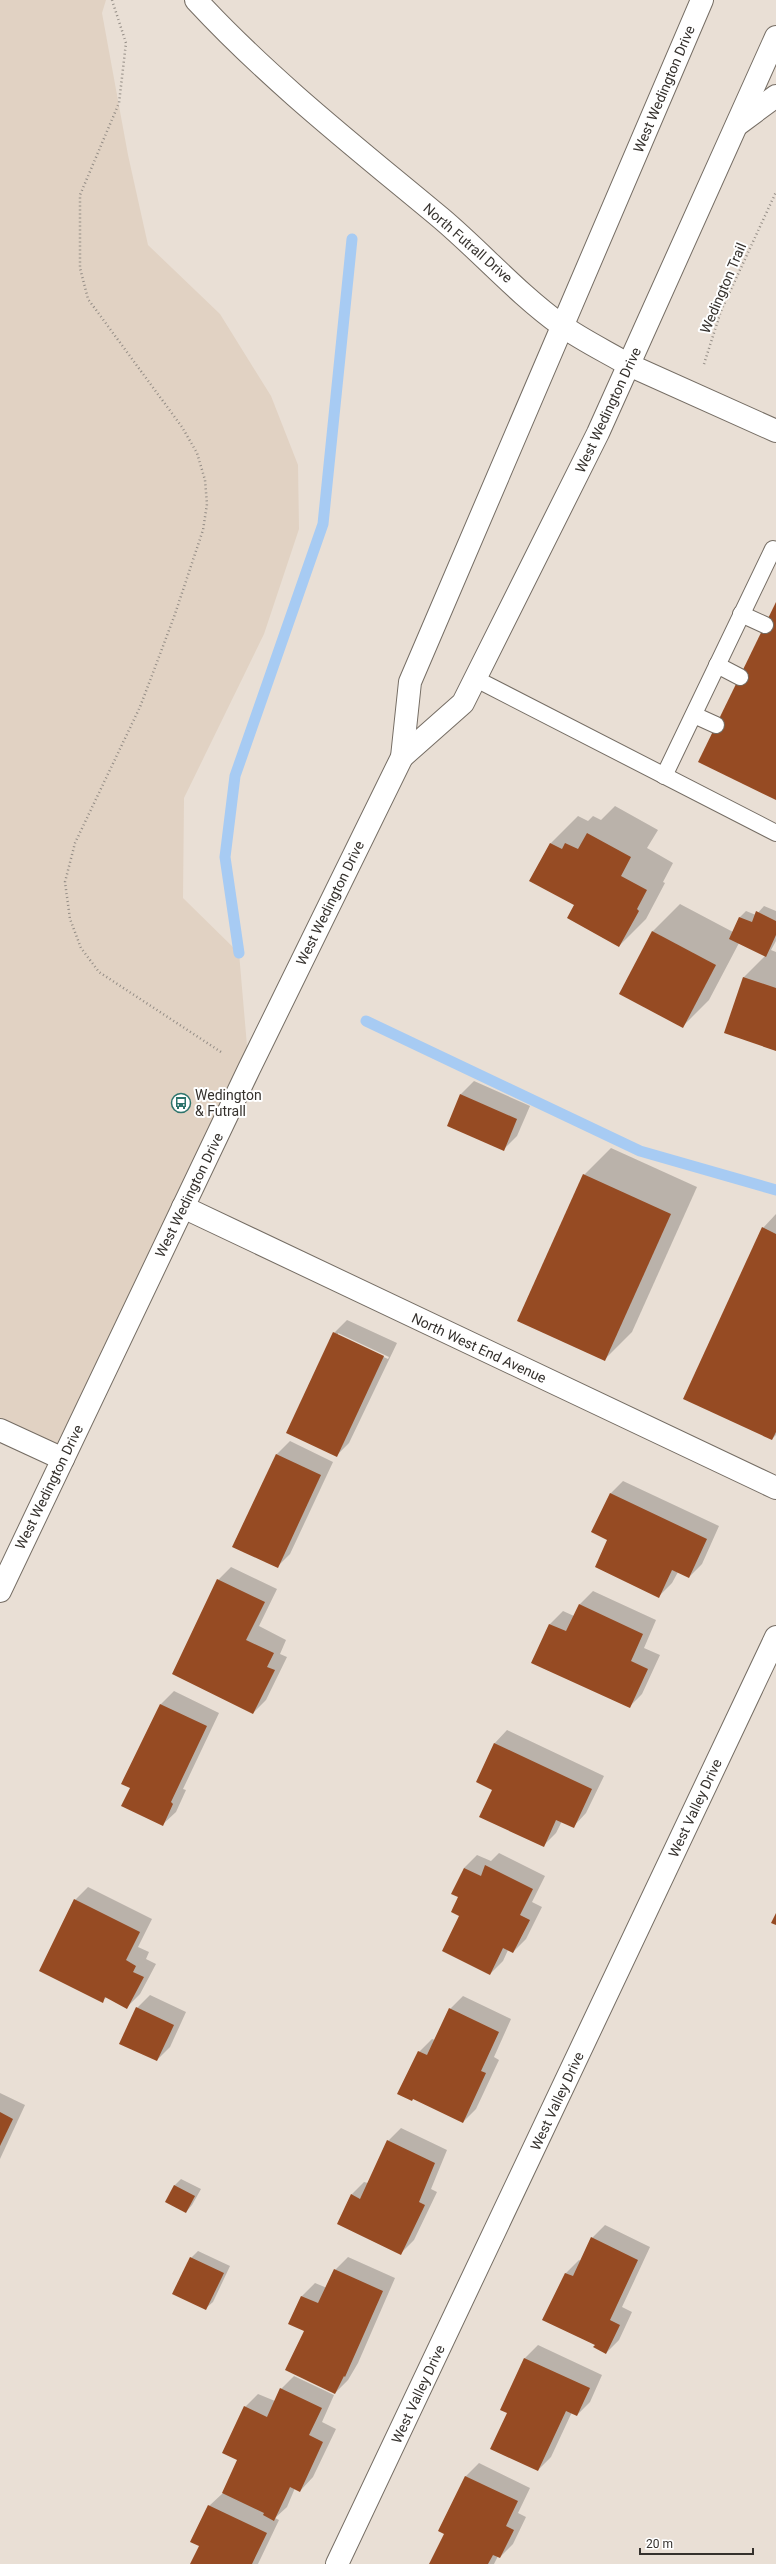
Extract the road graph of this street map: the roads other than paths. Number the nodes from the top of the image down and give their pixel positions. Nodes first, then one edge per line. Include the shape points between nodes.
1 (196, 0) edge
2 (702, 0) edge
3 (776, 37) edge
4 (776, 96) edge
5 (737, 125) junction
6 (562, 326) junction
7 (629, 365) junction
8 (776, 431) edge
9 (776, 550) edge
10 (741, 614) junction
11 (765, 625) dead end
12 (717, 666) junction
13 (740, 677) dead end
14 (476, 679) junction
15 (694, 715) junction
16 (716, 725) dead end
17 (402, 757) junction
18 (664, 776) junction
19 (776, 833) edge
20 (183, 1207) junction
21 (0, 1430) edge
22 (63, 1460) junction
23 (776, 1488) edge
24 (0, 1591) edge
25 (776, 1637) edge
26 (337, 2564) edge

1 - 6 main road, North Futrall Drive via 220,26 309,108 464,238
2 - 6 main road, West Wedington Drive
3 - 5 main road, West Wedington Drive
4 - 5 main road
5 - 7 main road, West Wedington Drive
6 - 7 main road, North Futrall Drive
6 - 17 main road, West Wedington Drive via 410,682
7 - 8 main road, North Futrall Drive
7 - 14 main road, West Wedington Drive
9 - 10 lane via 773,549
10 - 11 lane
10 - 12 lane
12 - 13 lane
12 - 15 lane
14 - 17 main road, West Wedington Drive via 464,703
14 - 18 lane
15 - 16 lane
15 - 18 lane
17 - 20 main road, West Wedington Drive
18 - 19 lane
20 - 22 main road, West Wedington Drive
20 - 23 main road, North West End Avenue
21 - 22 main road
22 - 24 main road, West Wedington Drive
25 - 26 main road, West Valley Drive

